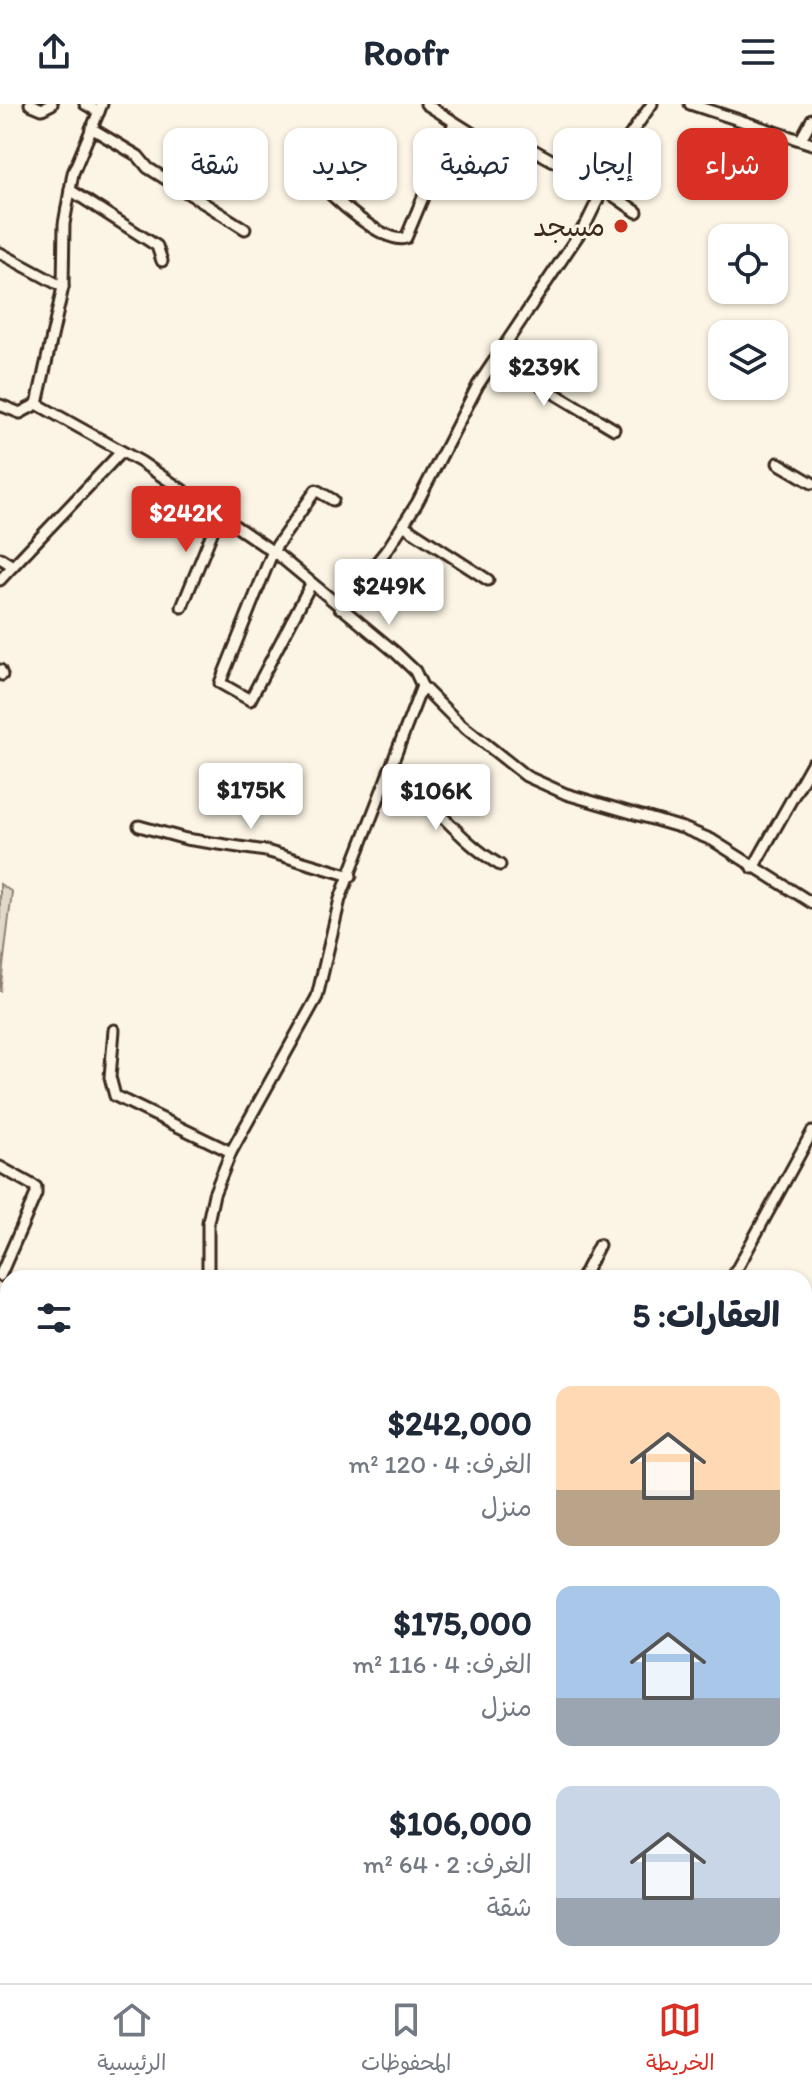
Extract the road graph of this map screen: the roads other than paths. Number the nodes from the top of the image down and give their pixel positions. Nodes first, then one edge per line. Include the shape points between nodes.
1 (30, 104) edge
2 (52, 104) edge
3 (85, 104) edge
4 (426, 104) edge
5 (652, 104) edge
6 (690, 104) edge
7 (100, 108) edge
8 (812, 119) edge
9 (454, 123) junction
10 (91, 128) junction
11 (635, 128) edge
12 (801, 139) junction
13 (812, 144) edge
14 (553, 161) edge
15 (70, 190) junction
16 (338, 200) edge
17 (598, 200) edge
18 (620, 200) edge
19 (637, 212) dead end
20 (245, 229) dead end
21 (0, 253) edge
22 (162, 261) dead end
23 (63, 287) junction
24 (500, 350) junction
25 (37, 404) junction
26 (0, 405) edge
27 (614, 429) dead end
28 (121, 452) junction
29 (778, 463) dead end
30 (812, 483) edge
31 (333, 500) dead end
32 (220, 513) junction
33 (403, 525) junction
34 (273, 551) junction
35 (0, 558) edge
36 (13, 566) junction
37 (0, 580) edge
38 (488, 580) dead end
39 (311, 584) junction
40 (182, 607) dead end
41 (340, 608) junction
42 (422, 686) junction
43 (812, 763) edge
44 (389, 771) junction
45 (139, 826) dead end
46 (500, 865) dead end
47 (753, 868) junction
48 (351, 876) junction
49 (812, 903) edge
50 (114, 1030) dead end
51 (812, 1132) edge
52 (231, 1152) junction
53 (0, 1167) edge
54 (599, 1245) dead end
55 (3, 1270) edge
56 (208, 1270) edge
57 (586, 1270) edge
58 (736, 1270) edge

1 - 2 street via 42,109
3 - 7 street
4 - 9 street
5 - 11 street
6 - 12 street
7 - 10 street
8 - 12 street
9 - 14 street via 486,142 516,143
9 - 16 street via 406,238 391,238
10 - 15 street
10 - 20 street
12 - 13 street
15 - 22 street via 157,246
15 - 23 street
17 - 24 street
18 - 19 street
21 - 23 street
23 - 25 street
24 - 27 street via 531,370 542,386
24 - 33 street
25 - 26 street via 20,413
25 - 28 street
28 - 32 street
28 - 36 street
29 - 30 street
31 - 34 street via 316,490
32 - 34 street
32 - 40 street
33 - 38 street
33 - 41 street
34 - 39 street
34 - 39 street via 220,683 250,700
35 - 36 street
36 - 37 street
39 - 41 street
41 - 42 street via 415,671
42 - 44 street
42 - 47 street via 526,776 625,814 683,828
43 - 47 street
44 - 46 street
44 - 48 street
45 - 48 street via 266,851
47 - 49 street
48 - 52 street via 340,899 317,997
50 - 52 street via 110,1077 115,1096
51 - 58 street
52 - 56 street via 208,1222
53 - 55 street via 36,1187
54 - 57 street

